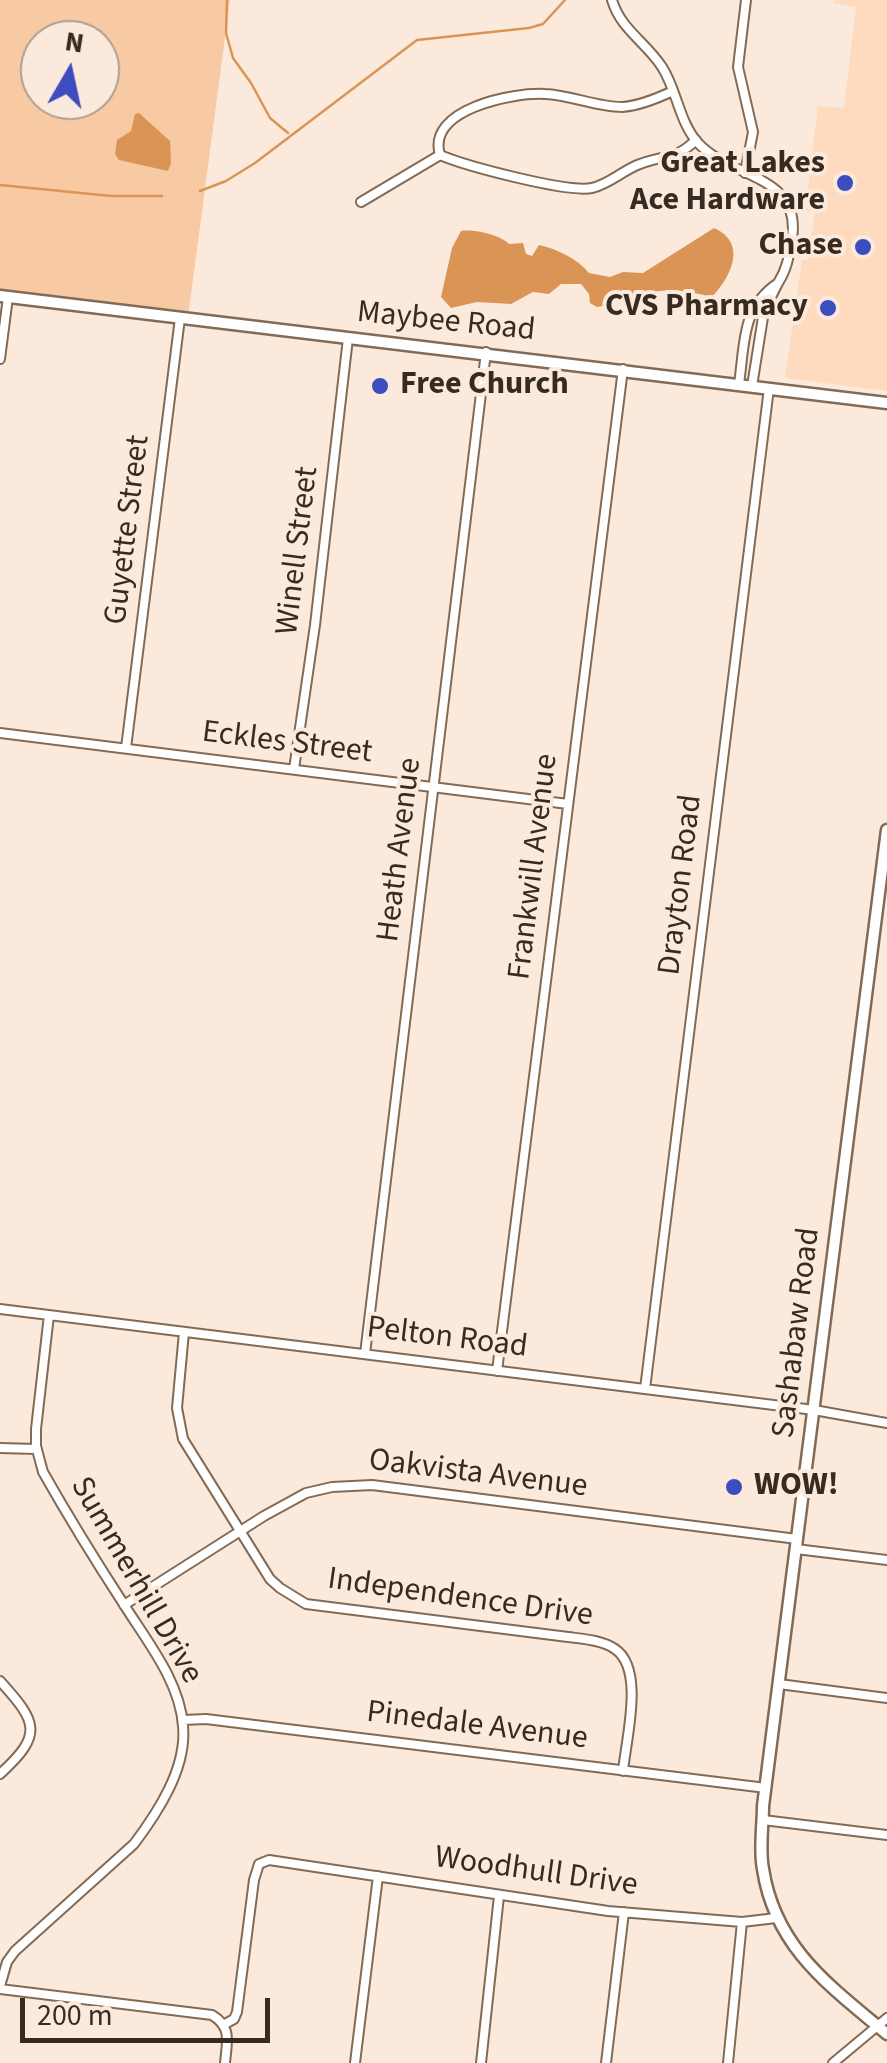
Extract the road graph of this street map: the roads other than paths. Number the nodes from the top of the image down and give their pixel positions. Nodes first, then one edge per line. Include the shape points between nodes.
1 (612, 0) edge
2 (746, 0) edge
3 (673, 91) junction
4 (696, 140) junction
5 (440, 154) junction
6 (745, 173) junction
7 (361, 202) dead end
8 (778, 283) junction
9 (4, 297) edge
10 (180, 318) junction
11 (748, 321) junction
12 (761, 324) junction
13 (348, 338) junction
14 (486, 352) junction
15 (0, 359) edge
16 (624, 370) junction
17 (739, 384) junction
18 (752, 386) junction
19 (769, 388) junction
20 (887, 402) edge
21 (0, 732) edge
22 (126, 748) junction
23 (294, 770) junction
24 (433, 788) junction
25 (568, 804) junction
26 (887, 830) edge
27 (0, 1310) edge
28 (49, 1315) junction
29 (184, 1332) junction
30 (365, 1354) junction
31 (497, 1371) junction
32 (645, 1389) junction
33 (814, 1410) junction
34 (887, 1423) edge
35 (0, 1448) edge
36 (36, 1449) junction
37 (240, 1532) junction
38 (797, 1544) junction
39 (887, 1560) edge
40 (124, 1605) junction
41 (0, 1681) edge
42 (779, 1684) junction
43 (887, 1698) edge
44 (183, 1720) junction
45 (623, 1771) junction
46 (0, 1774) edge
47 (766, 1788) junction
48 (763, 1820) junction
49 (887, 1834) edge
50 (378, 1876) junction
51 (500, 1896) junction
52 (624, 1912) junction
53 (776, 1918) junction
54 (742, 1922) junction
55 (0, 1988) edge
56 (882, 2022) edge
57 (225, 2024) junction
58 (887, 2034) edge
59 (226, 2063) edge
60 (356, 2063) edge
61 (481, 2063) edge
62 (606, 2063) edge
63 (728, 2063) edge
64 (834, 2063) edge

1 - 3 street
2 - 6 street via 738,67 753,132
3 - 4 street
3 - 5 street via 622,107 546,94 500,100 445,124
4 - 5 street via 679,155 584,189
4 - 6 street
5 - 7 street
6 - 8 street via 776,189 791,215 789,256
8 - 11 street via 755,301
8 - 12 street
9 - 10 street, Maybee Road
9 - 15 street
10 - 13 street, Maybee Road
10 - 22 street, Guyette Street
11 - 12 street
11 - 17 street
12 - 18 street
13 - 14 street, Maybee Road
13 - 23 street, Winell Street
14 - 16 street, Maybee Road
14 - 24 street, Heath Avenue
16 - 17 street, Maybee Road
16 - 25 street, Frankwill Avenue
17 - 18 street, Maybee Road
18 - 19 street, Maybee Road
19 - 20 street, Maybee Road
19 - 32 street, Drayton Road
21 - 22 street, Eckles Street
22 - 23 street, Eckles Street
23 - 24 street, Eckles Street
24 - 25 street, Eckles Street
24 - 30 street, Heath Avenue
25 - 31 street, Frankwill Avenue
26 - 33 street, Sashabaw Road
27 - 28 street, Pelton Road
28 - 29 street, Pelton Road
28 - 36 street, Summerhill Drive
29 - 30 street, Pelton Road
29 - 37 street, Independence Drive via 179,1426
30 - 31 street, Pelton Road
31 - 32 street, Pelton Road
32 - 33 street, Pelton Road
33 - 34 street, Pelton Road
33 - 38 street, Sashabaw Road
35 - 36 street
36 - 40 street, Summerhill Drive via 53,1490
37 - 38 street, Oakvista Avenue via 306,1493 353,1485
37 - 40 street, Oakvista Avenue
37 - 45 street, Independence Drive via 270,1578 306,1604 611,1646 632,1672
38 - 39 street, Oakvista Avenue
38 - 42 street, Sashabaw Road
40 - 44 street, Summerhill Drive via 174,1686
41 - 46 street via 26,1709 30,1731 28,1745
42 - 43 street
42 - 47 street, Sashabaw Road
44 - 45 street, Pinedale Avenue
44 - 55 street, Summerhill Drive via 180,1756 150,1823 15,1951
45 - 47 street, Pinedale Avenue
47 - 48 street, Sashabaw Road
48 - 49 street
48 - 53 street, Sashabaw Road via 762,1867
50 - 51 street, Woodhull Drive
50 - 57 street, Woodhull Drive via 290,1861 260,1864 237,2012
50 - 60 street
51 - 52 street, Woodhull Drive
51 - 61 street
52 - 54 street, Woodhull Drive
52 - 62 street
53 - 54 street, Woodhull Drive
53 - 56 street, Sashabaw Road via 811,1969
54 - 63 street
55 - 57 street via 212,2014
56 - 58 street, Sashabaw Road
56 - 64 street
57 - 59 street

